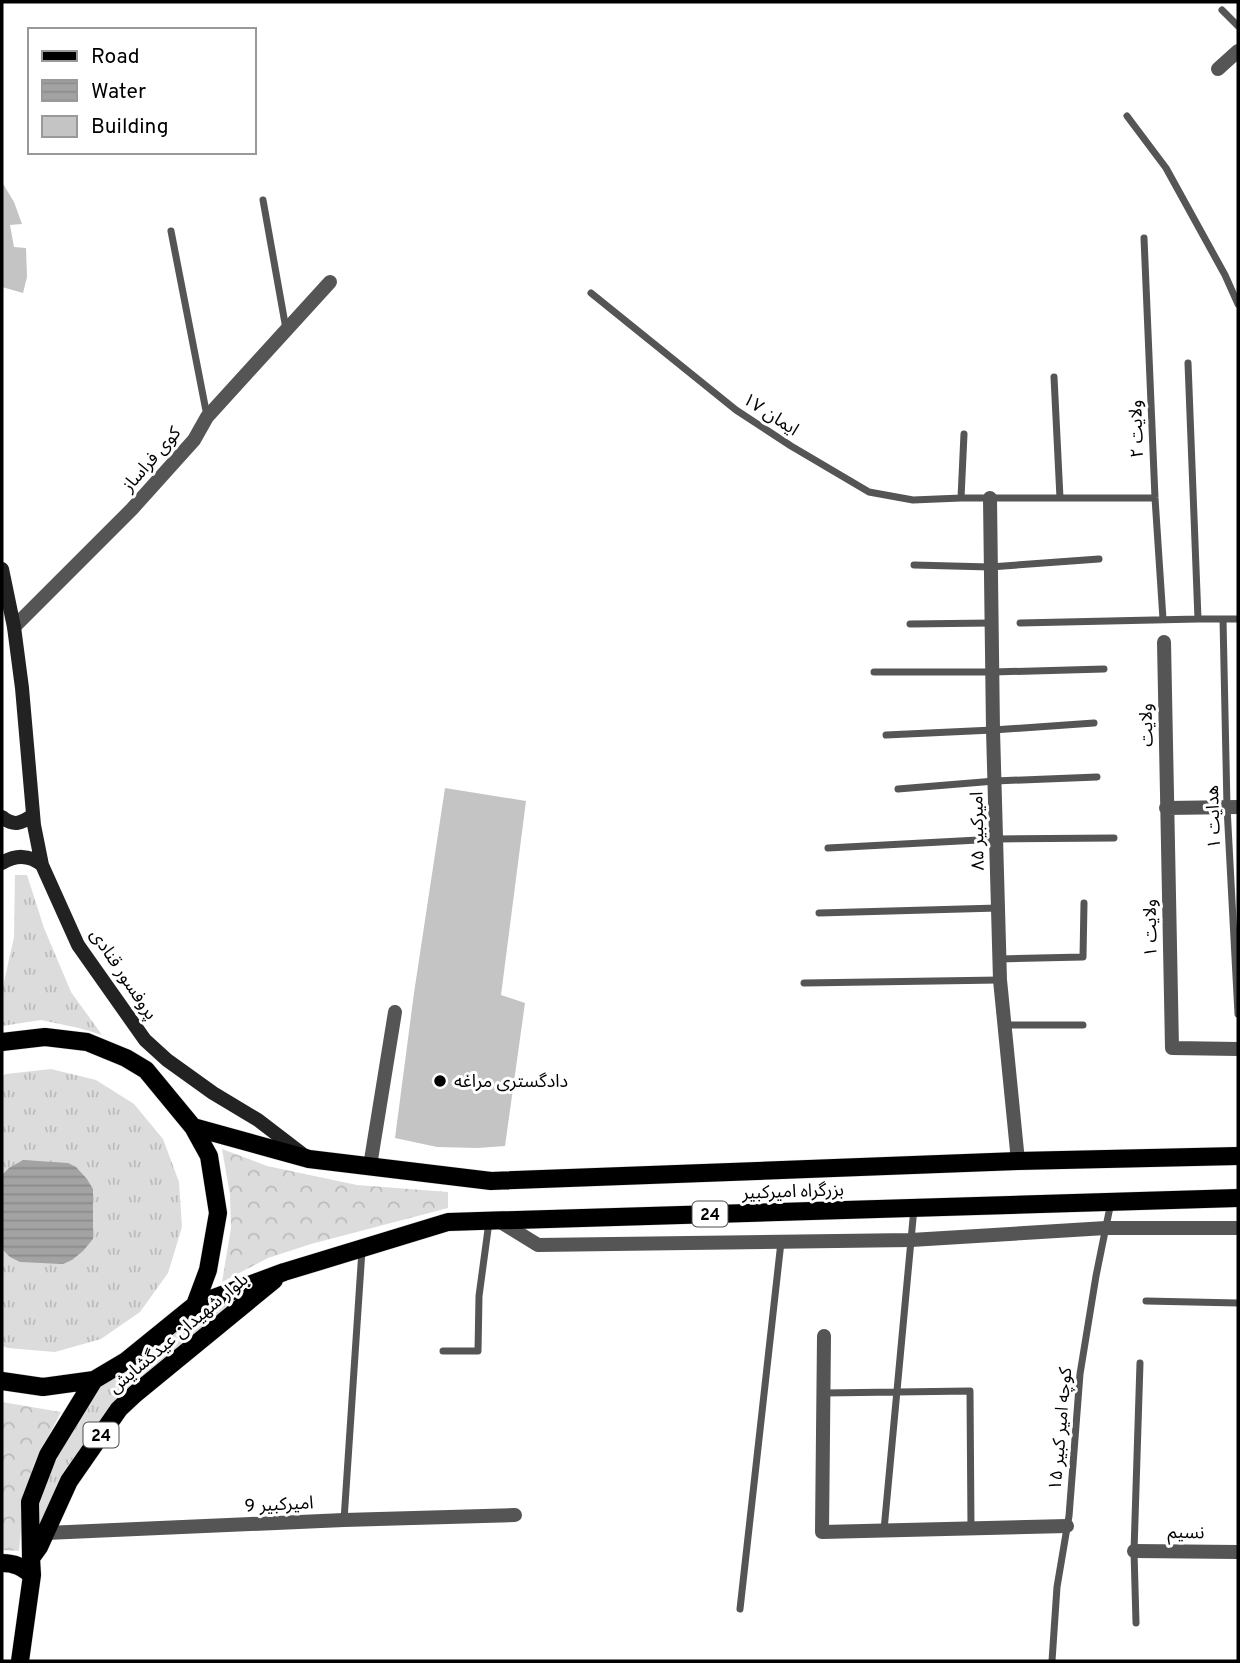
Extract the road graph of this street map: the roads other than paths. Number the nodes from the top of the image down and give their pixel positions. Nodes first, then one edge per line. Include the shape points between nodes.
1 (1222, 9) dead end
2 (1238, 26) edge
3 (1238, 51) edge
4 (1218, 69) dead end
5 (1127, 116) dead end
6 (263, 200) dead end
7 (171, 231) dead end
8 (1144, 238) dead end
9 (330, 282) dead end
10 (592, 293) dead end
11 (1238, 304) edge
12 (286, 330) junction
13 (1188, 363) dead end
14 (1054, 377) dead end
15 (207, 417) junction
16 (964, 434) dead end
17 (961, 498) junction
18 (990, 498) junction
19 (1060, 498) junction
20 (1155, 498) junction
21 (1099, 559) dead end
22 (914, 565) dead end
23 (990, 567) junction
24 (2, 569) edge
25 (1163, 619) junction
26 (1198, 619) junction
27 (1223, 619) junction
28 (1238, 620) edge
29 (991, 623) junction
30 (1020, 623) dead end
31 (910, 624) dead end
32 (14, 627) junction
33 (1164, 642) dead end
34 (1104, 669) dead end
35 (874, 672) dead end
36 (993, 673) junction
37 (1094, 723) dead end
38 (993, 730) junction
39 (886, 735) dead end
40 (1097, 777) dead end
41 (995, 781) junction
42 (898, 789) dead end
43 (1233, 807) edge
44 (1166, 808) junction
45 (33, 815) junction
46 (2, 817) edge
47 (1114, 838) dead end
48 (996, 839) junction
49 (828, 848) dead end
50 (2, 863) edge
51 (42, 865) junction
52 (1084, 903) dead end
53 (998, 908) junction
54 (819, 913) dead end
55 (999, 959) junction
56 (1000, 980) junction
57 (804, 983) dead end
58 (395, 1012) dead end
59 (1238, 1014) edge
60 (1004, 1025) junction
61 (1083, 1025) dead end
62 (2, 1042) edge
63 (1238, 1049) edge
64 (192, 1127) junction
65 (1238, 1156) edge
66 (309, 1159) junction
67 (1018, 1161) junction
68 (370, 1166) junction
69 (1238, 1198) edge
70 (1111, 1202) junction
71 (914, 1208) junction
72 (494, 1221) junction
73 (1106, 1228) junction
74 (1238, 1228) edge
75 (911, 1240) junction
76 (781, 1242) junction
77 (362, 1249) junction
78 (284, 1272) junction
79 (1146, 1301) dead end
80 (1238, 1303) edge
81 (195, 1305) junction
82 (824, 1336) dead end
83 (443, 1350) dead end
84 (1140, 1363) dead end
85 (94, 1380) junction
86 (2, 1381) edge
87 (897, 1391) junction
88 (824, 1393) junction
89 (515, 1515) dead end
90 (344, 1520) junction
91 (1067, 1526) junction
92 (971, 1529) junction
93 (884, 1531) junction
94 (46, 1533) junction
95 (1134, 1550) junction
96 (1238, 1552) edge
97 (2, 1563) edge
98 (32, 1566) junction
99 (740, 1609) dead end
100 (1136, 1623) dead end
101 (20, 1661) edge
102 (1052, 1661) edge

1 - 2 lane
3 - 4 street
5 - 11 lane via 1166,168
6 - 12 lane
7 - 15 lane
8 - 20 lane, ولایت ۲
9 - 12 street, کوی فراساز
10 - 17 lane, ایمان ۱۷ via 736,410 869,492 913,500
12 - 15 street, کوی فراساز
13 - 26 lane
14 - 19 lane
15 - 32 street, کوی فراساز via 194,440 132,509
16 - 17 lane
17 - 18 lane, ایمان ۱۷
18 - 19 lane, ایمان ۱۷
18 - 23 street, امیرکبیر ۸۵
19 - 20 lane, ایمان ۱۷
20 - 25 lane, ولایت ۲
21 - 23 lane
22 - 23 lane
23 - 29 street, امیرکبیر ۸۵
24 - 32 main road, پروفسور قنادی
25 - 26 lane
25 - 30 lane
26 - 27 lane
27 - 28 lane
27 - 43 lane, هدایت ۱
29 - 31 lane
29 - 36 street, امیرکبیر ۸۵
32 - 45 main road, پروفسور قنادی
33 - 44 street, ولایت
34 - 36 lane
35 - 36 lane
36 - 38 street, امیرکبیر ۸۵
37 - 38 lane
38 - 39 lane
38 - 41 street, امیرکبیر ۸۵
40 - 41 lane
41 - 42 lane
41 - 48 street, امیرکبیر ۸۵
43 - 44 street
43 - 59 lane, هدایت ۱
44 - 63 street, ولایت ۱ via 1172,1048
45 - 46 main road via 16,824
45 - 51 main road, پروفسور قنادی
47 - 48 lane
48 - 49 lane
48 - 53 street, امیرکبیر ۸۵
50 - 51 main road via 26,857
51 - 66 main road, پروفسور قنادی via 78,945 145,1040
52 - 55 lane via 1083,957
53 - 54 lane
53 - 55 street, امیرکبیر ۸۵
55 - 56 street, امیرکبیر ۸۵
56 - 57 lane
56 - 60 street, امیرکبیر ۸۵
58 - 68 street
60 - 61 lane
60 - 67 street, امیرکبیر ۸۵
62 - 64 main road via 45,1037 87,1042 126,1058 146,1070
64 - 66 main road, بزرگراه امیرکبیر
64 - 81 main road via 209,1156 218,1213 208,1270
65 - 67 main road, بزرگراه امیرکبیر
66 - 68 main road, بزرگراه امیرکبیر
67 - 68 main road, بزرگراه امیرکبیر via 491,1181
69 - 70 main road, بزرگراه امیرکبیر / 24
70 - 71 main road, بزرگراه امیرکبیر / 24
70 - 73 lane, کوچه امیر کبیر ۱۵
71 - 72 main road, بزرگراه امیرکبیر / 24
71 - 75 lane
72 - 76 street via 538,1245
72 - 77 main road, بزرگراه امیرکبیر / 24 via 448,1222
72 - 83 lane via 479,1296 478,1351
73 - 74 street
73 - 75 street
73 - 91 lane, کوچه امیر کبیر ۱۵ via 1080,1374
75 - 76 street
75 - 87 lane
76 - 99 lane
77 - 78 main road, بزرگراه امیرکبیر / 24
77 - 90 lane
78 - 81 main road, بزرگراه امیرکبیر / 24
78 - 94 main road, بلوار شهیدان عیدگشایش / 24 via 119,1409 69,1481
79 - 80 lane
81 - 85 main road, 24
82 - 88 street
84 - 95 lane
85 - 86 main road, 24 via 43,1387
85 - 98 main road via 48,1455 30,1502
87 - 88 lane
87 - 92 lane via 970,1391
87 - 93 lane
88 - 93 street via 822,1532
89 - 90 street, امیرکبیر 9
90 - 94 street, امیرکبیر 9
91 - 92 street
91 - 102 lane, کوچه امیر کبیر ۱۵
92 - 93 street
94 - 98 main road, بلوار شهیدان عیدگشایش / 24
95 - 96 street, نسیم
95 - 100 lane
97 - 98 main road
98 - 101 main road, بلوار شهیدان عیدگشایش / 24

